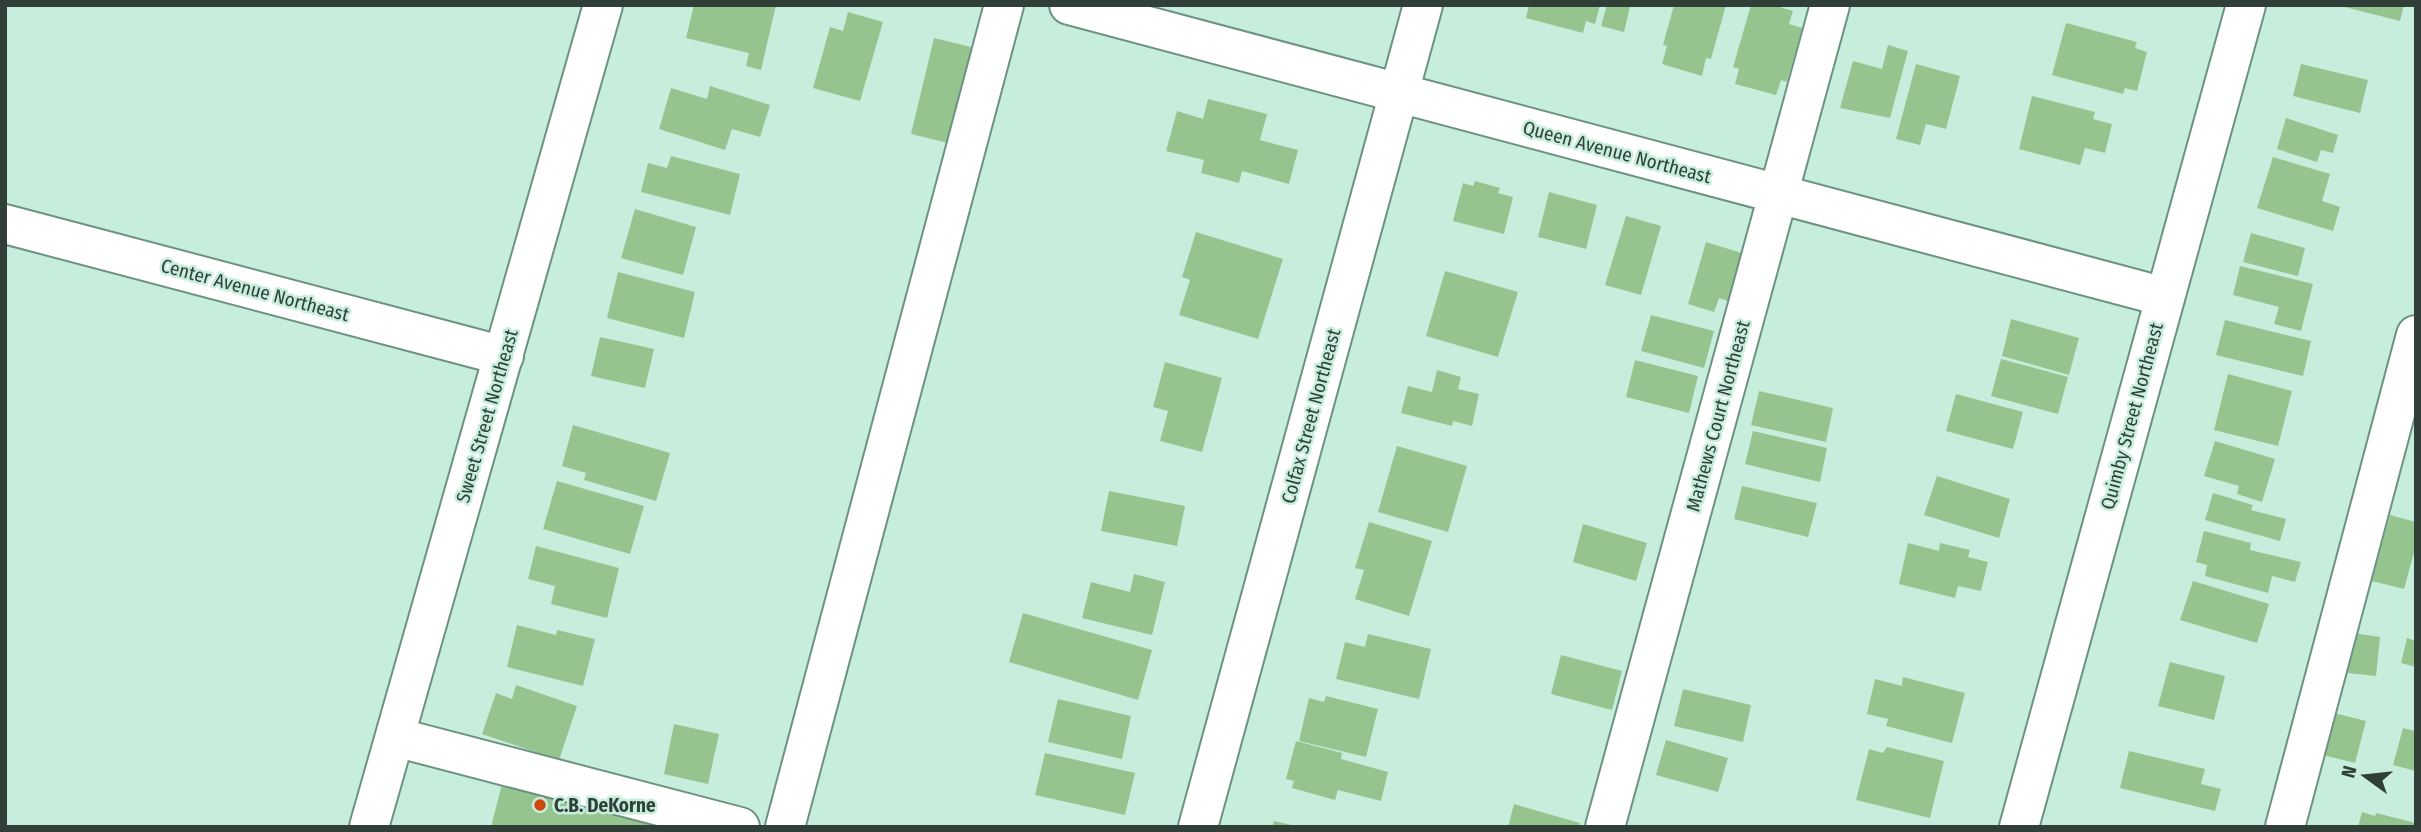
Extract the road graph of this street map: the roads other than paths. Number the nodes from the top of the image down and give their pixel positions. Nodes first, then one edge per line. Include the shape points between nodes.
1 (603, 5) edge
2 (1004, 5) edge
3 (1069, 5) edge
4 (1423, 5) edge
5 (1830, 5) edge
6 (2246, 5) edge
7 (1399, 95) junction
8 (1779, 195) junction
9 (5, 224) edge
10 (2165, 297) junction
11 (2416, 335) edge
12 (504, 356) junction
13 (395, 737) junction
14 (369, 827) edge
15 (740, 827) edge
16 (785, 827) edge
17 (1198, 827) edge
18 (1605, 827) edge
19 (2019, 827) edge
20 (2285, 827) edge

1 - 12 street, Sweet Street Northeast
2 - 16 street
3 - 7 street, Queen Avenue Northeast
4 - 7 street, Colfax Street Northeast
5 - 8 street, Mathews Court Northeast
6 - 10 street, Quimby Street Northeast
7 - 8 street, Queen Avenue Northeast
7 - 17 street, Colfax Street Northeast
8 - 10 street, Queen Avenue Northeast
8 - 18 street, Mathews Court Northeast
9 - 12 street, Center Avenue Northeast
10 - 19 street, Quimby Street Northeast
11 - 20 street
12 - 13 street, Sweet Street Northeast
13 - 14 street, Sweet Street Northeast
13 - 15 street

